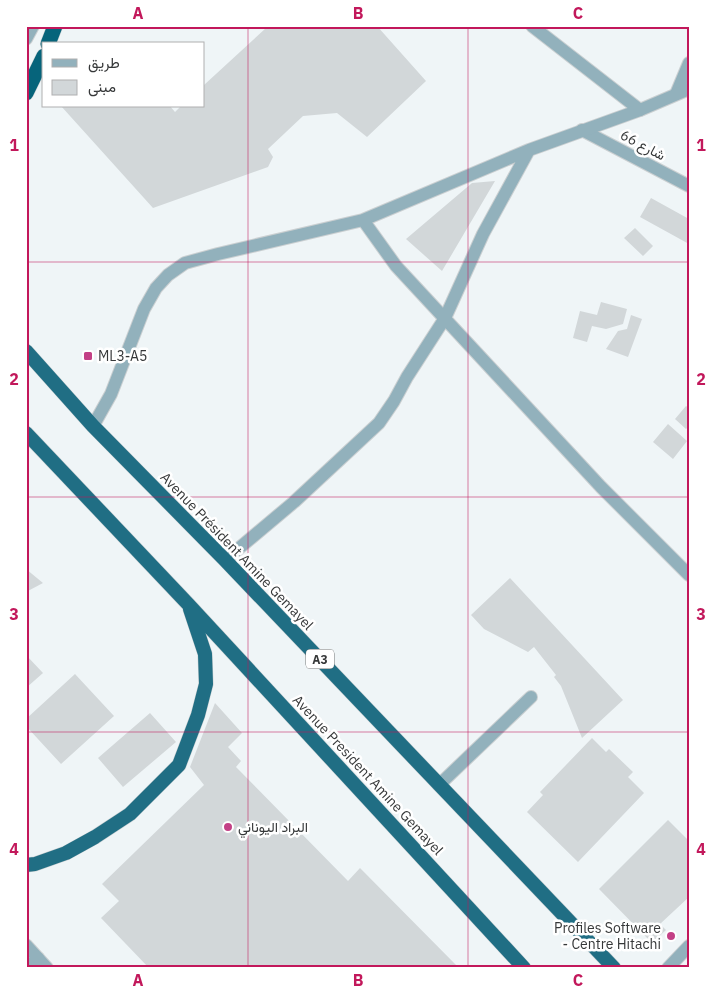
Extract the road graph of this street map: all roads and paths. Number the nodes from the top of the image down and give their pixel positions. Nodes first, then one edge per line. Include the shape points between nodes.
1 (33, 26) edge
2 (55, 26) edge
3 (532, 26) edge
4 (26, 39) edge
5 (49, 42) edge
6 (42, 60) edge
7 (689, 63) edge
8 (689, 89) edge
9 (26, 93) edge
10 (676, 94) junction
11 (640, 110) junction
12 (582, 130) junction
13 (529, 150) junction
14 (689, 186) edge
15 (363, 220) junction
16 (445, 318) junction
17 (26, 351) edge
18 (92, 426) junction
19 (26, 433) edge
20 (225, 560) junction
21 (689, 575) edge
22 (188, 604) junction
23 (531, 697) dead end
24 (440, 785) junction
25 (26, 865) edge
26 (26, 945) edge
27 (689, 946) edge
28 (38, 958) junction
29 (27, 968) edge
30 (47, 968) edge
31 (524, 968) edge
32 (614, 968) edge
33 (668, 968) edge

1 - 4 street
2 - 5 highway
3 - 11 street
6 - 9 highway
7 - 10 street
8 - 10 street
10 - 11 street
11 - 12 street
12 - 13 street
12 - 14 street, شارع 66
13 - 15 street
13 - 16 street via 483,234
15 - 16 street via 396,266
15 - 18 street via 185,263 168,274 144,309 111,394
16 - 20 street via 379,423 294,502
16 - 21 street via 594,480
17 - 18 highway, Avenue Président Amine Gemayel / A3
18 - 20 highway, Avenue Président Amine Gemayel / A3
19 - 22 highway
20 - 24 highway, Avenue Président Amine Gemayel / A3
22 - 25 highway via 205,654 206,684 179,765 130,814 95,837 66,853
22 - 31 highway, Avenue President Amine Gemayel
23 - 24 street
24 - 32 highway, Avenue Président Amine Gemayel / A3
26 - 28 street
27 - 33 street
28 - 29 street
28 - 30 street

